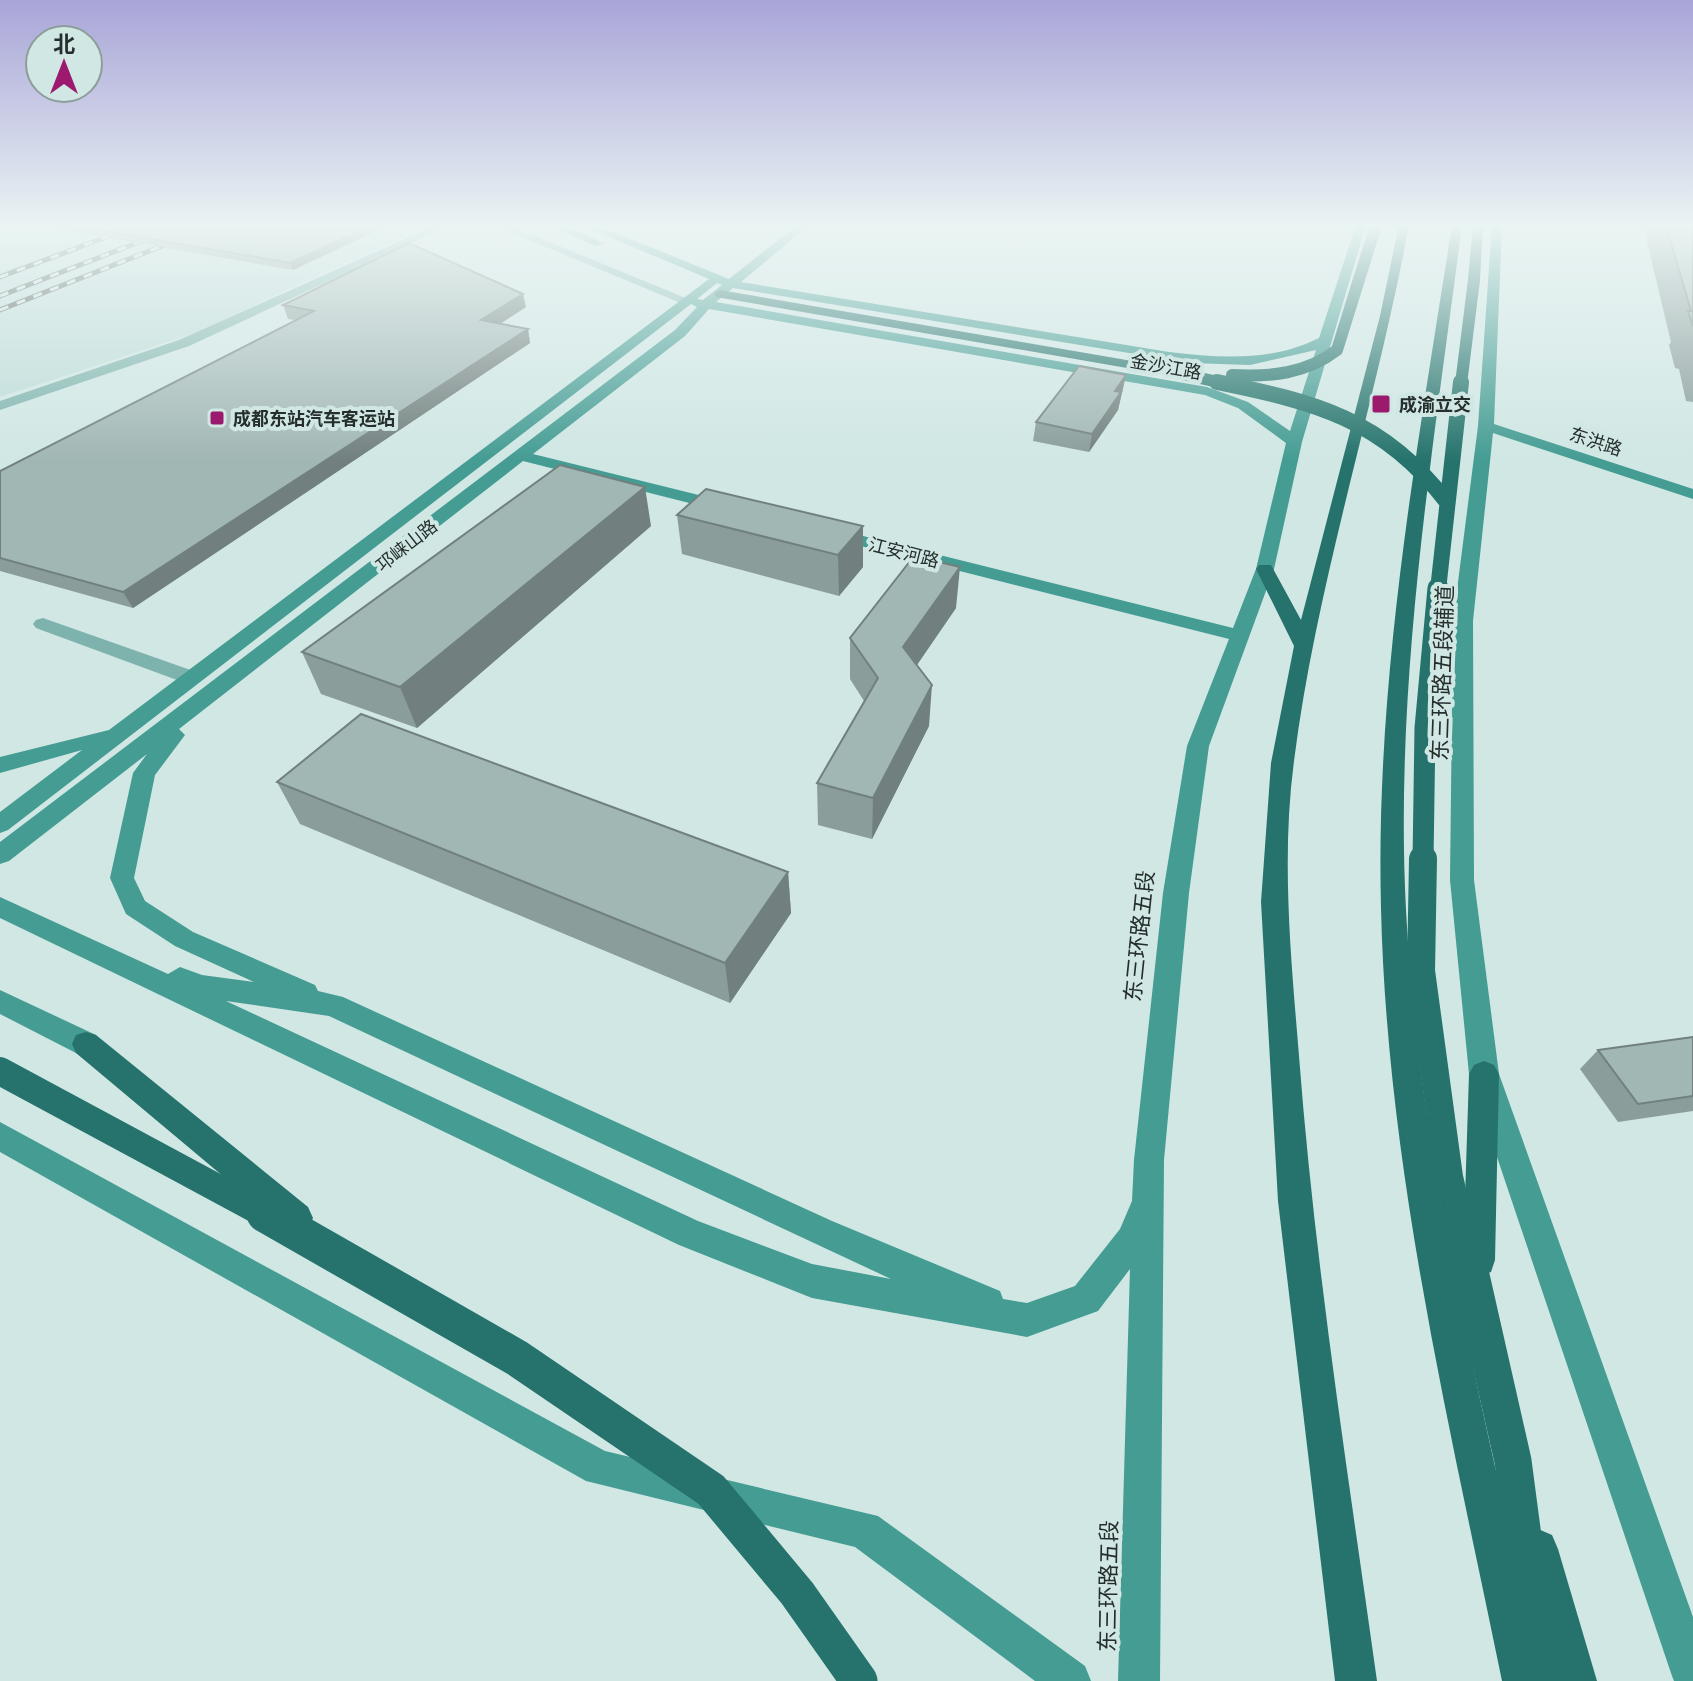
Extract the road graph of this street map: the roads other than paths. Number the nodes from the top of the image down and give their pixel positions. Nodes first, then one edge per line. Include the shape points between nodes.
1 (271, 303) edge
2 (684, 303) edge
3 (697, 303) edge
4 (785, 303) edge
5 (785, 303) edge
6 (819, 303) edge
7 (1338, 303) edge
8 (1353, 303) edge
9 (1388, 303) edge
10 (1446, 303) edge
11 (1472, 303) edge
12 (1493, 303) edge
13 (1328, 339) junction
14 (1173, 372) junction
15 (0, 406) edge
16 (1486, 426) junction
17 (1294, 442) junction
18 (522, 456) junction
19 (1693, 494) edge
20 (1446, 501) junction
21 (736, 509) edge
22 (812, 529) edge
23 (1265, 569) junction
24 (43, 624) dead end
25 (1240, 636) junction
26 (1304, 646) junction
27 (192, 678) junction
28 (199, 704) junction
29 (124, 731) junction
30 (0, 765) edge
31 (0, 824) edge
32 (0, 855) edge
33 (0, 895) edge
34 (0, 907) edge
35 (0, 1001) edge
36 (333, 1005) junction
37 (86, 1044) joint
38 (0, 1071) edge
39 (1484, 1074) junction
40 (0, 1136) edge
41 (1149, 1160) junction
42 (357, 1266) junction
43 (1027, 1320) junction
44 (1474, 1446) junction
45 (1513, 1461) junction
46 (1693, 1676) edge
47 (859, 1681) edge
48 (1070, 1681) edge
49 (1139, 1681) edge
50 (1356, 1681) edge
51 (1523, 1681) edge
52 (1542, 1681) edge
53 (1576, 1681) edge

1 - 15 street via 184,343
2 - 27 main road, 邛崃山路
3 - 18 main road, 邛崃山路 via 680,333
4 - 14 highway
5 - 17 main road, 金沙江路 via 1207,391 1262,415
6 - 13 main road, 金沙江路 via 1222,362 1294,354
7 - 13 main road, 东三环路五段
8 - 14 highway, bridge via 1342,341 1327,360 1262,375
9 - 26 highway
10 - 44 highway via 1413,539 1391,796 1401,1023 1423,1204
11 - 20 highway, bridge
12 - 16 main road, 东三环路五段辅道
13 - 17 main road, 东三环路五段
14 - 20 highway, bridge via 1299,400 1376,430 1433,481
16 - 19 main road, 东洪路
16 - 39 main road, 东三环路五段辅道 via 1463,621 1462,864
17 - 23 main road, 东三环路五段
18 - 21 main road
18 - 28 main road, 邛崃山路
20 - 45 highway, bridge via 1425,728 1421,971 1449,1177
22 - 25 main road, 江安河路
23 - 25 main road, 东三环路五段
23 - 26 highway
24 - 27 street
25 - 41 main road, 东三环路五段 via 1198,746 1176,893
26 - 50 highway via 1282,763 1274,902 1294,1201
27 - 29 main road, 邛崃山路
28 - 32 main road, 邛崃山路
28 - 36 main road via 144,773 122,878 128,892 135,907 184,939
29 - 30 main road
29 - 31 main road, 邛崃山路
33 - 36 main road via 200,986
34 - 43 main road via 690,1234 812,1281
35 - 37 main road
36 - 43 main road via 821,1232
37 - 42 highway, bridge
38 - 42 highway, bridge
39 - 44 highway
39 - 46 main road
40 - 48 main road via 599,1468 864,1530
41 - 43 main road via 1135,1237 1086,1299
41 - 49 main road, 东三环路五段
42 - 47 highway, bridge via 517,1358 711,1490 797,1593
44 - 51 highway
45 - 52 highway, bridge
45 - 53 highway, bridge

